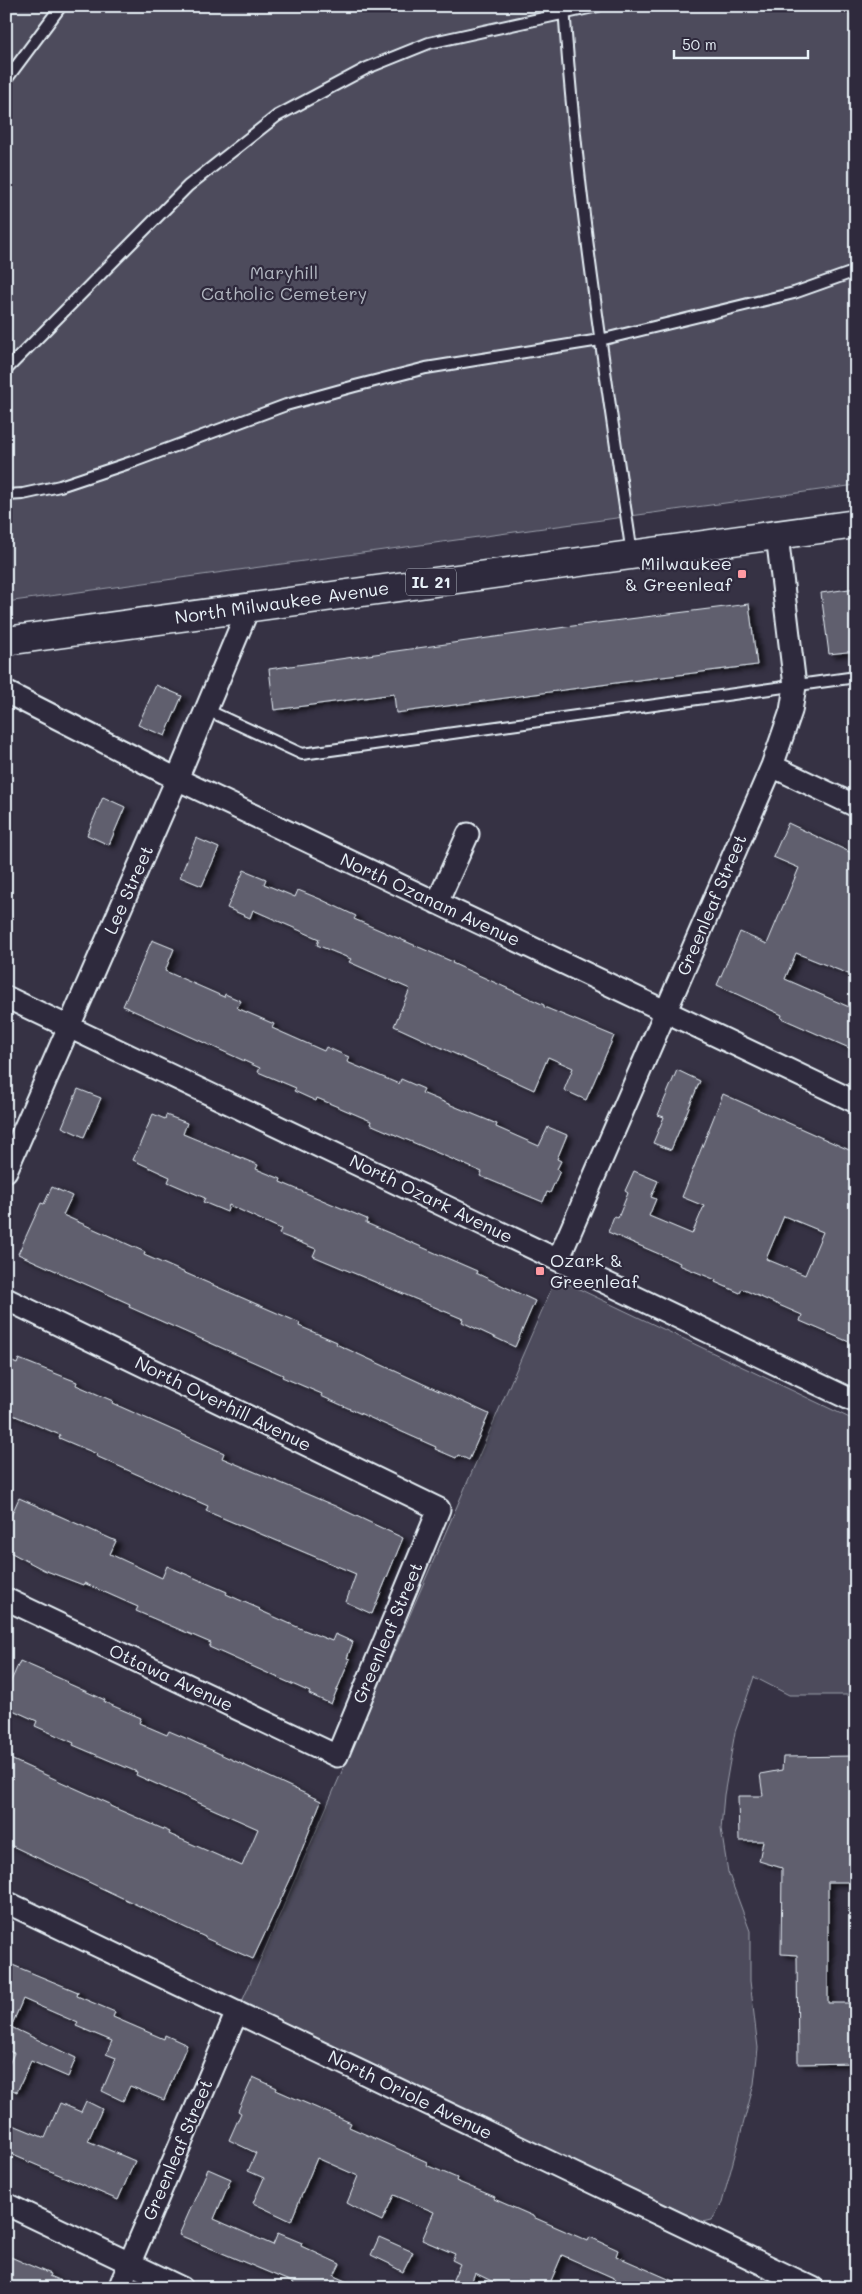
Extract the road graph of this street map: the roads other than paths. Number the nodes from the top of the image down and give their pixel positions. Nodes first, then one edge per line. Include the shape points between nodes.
1 (61, 6) edge
2 (598, 6) edge
3 (564, 10) edge
4 (6, 80) edge
5 (856, 271) edge
6 (600, 340) junction
7 (6, 370) edge
8 (6, 495) edge
9 (856, 524) edge
10 (776, 535) junction
11 (632, 555) junction
12 (249, 607) junction
13 (6, 641) edge
14 (856, 677) edge
15 (795, 686) junction
16 (6, 692) edge
17 (206, 710) junction
18 (772, 766) junction
19 (177, 779) junction
20 (856, 806) edge
21 (468, 834) dead end
22 (437, 903) junction
23 (6, 997) edge
24 (666, 1012) junction
25 (69, 1027) junction
26 (856, 1102) edge
27 (6, 1171) edge
28 (558, 1260) junction
29 (6, 1299) edge
30 (856, 1402) edge
31 (439, 1510) joint
32 (6, 1599) edge
33 (337, 1756) joint
34 (6, 1902) edge
35 (236, 2012) junction
36 (6, 2204) edge
37 (130, 2263) junction
38 (120, 2288) edge
39 (182, 2288) edge
40 (813, 2288) edge

1 - 4 lane
2 - 3 lane
3 - 6 lane
3 - 7 lane via 430,43 367,68 278,116 188,186
5 - 6 lane via 794,293
6 - 8 lane via 426,368 355,386 286,405 60,486
6 - 11 lane
9 - 10 main road, North Milwaukee Avenue / IL 21
10 - 11 main road, North Milwaukee Avenue / IL 21
10 - 15 street, Greenleaf Street
11 - 12 main road, North Milwaukee Avenue / IL 21
12 - 13 main road, North Milwaukee Avenue / IL 21
12 - 17 street, Lee Street
14 - 15 lane
15 - 17 lane via 302,754
15 - 18 street, Greenleaf Street via 791,711
16 - 19 street, North Ozanam Avenue
17 - 19 street, Lee Street
18 - 20 street
18 - 24 street, Greenleaf Street
19 - 22 street, North Ozanam Avenue
19 - 25 street, Lee Street
21 - 22 street
22 - 24 street, North Ozanam Avenue
23 - 25 street, North Ozark Avenue
24 - 26 street, North Ozanam Avenue
24 - 28 street, Greenleaf Street
25 - 27 street, Lee Street
25 - 28 street, North Ozark Avenue
28 - 30 street, North Ozark Avenue
29 - 31 street, North Overhill Avenue
31 - 33 street, Greenleaf Street
32 - 33 street, Ottawa Avenue
34 - 35 street, North Oriole Avenue
35 - 37 street, Greenleaf Street
35 - 40 street, North Oriole Avenue
36 - 37 street
37 - 38 street, Greenleaf Street
37 - 39 street

